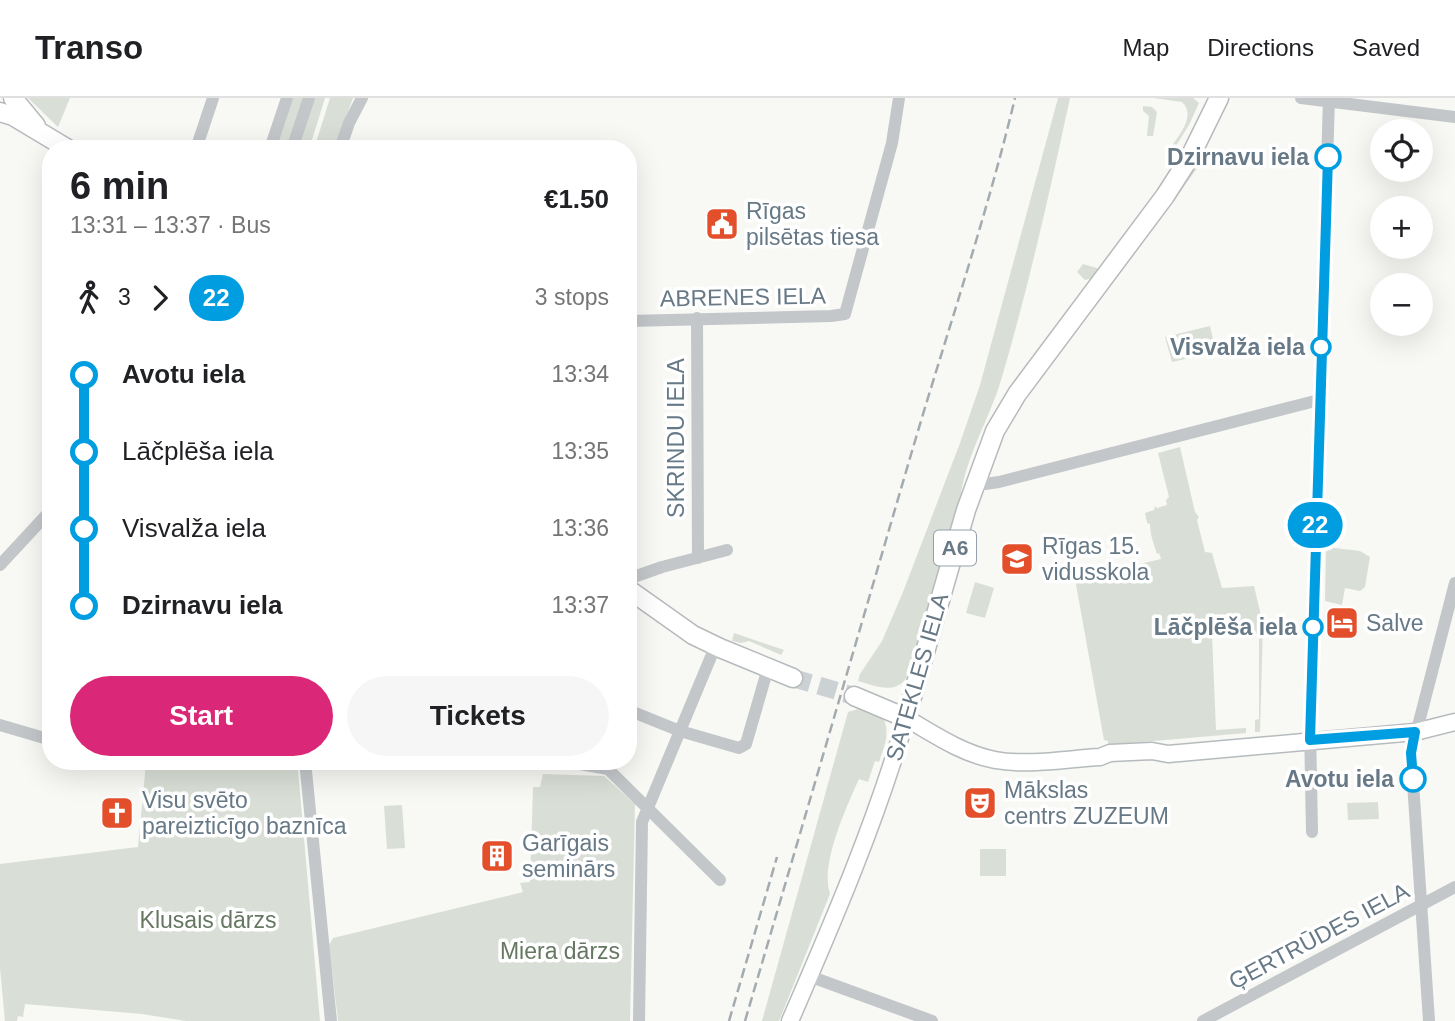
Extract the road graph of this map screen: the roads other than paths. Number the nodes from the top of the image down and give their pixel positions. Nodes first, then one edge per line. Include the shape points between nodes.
1 (13, 98) edge
2 (213, 98) edge
3 (288, 98) edge
4 (309, 98) edge
5 (362, 98) edge
6 (899, 98) edge
7 (1219, 98) edge
8 (1301, 98) edge
9 (1329, 100) edge
10 (4, 111) edge
11 (1455, 117) edge
12 (43, 134) junction
13 (53, 140) edge
14 (199, 140) edge
15 (273, 140) edge
16 (295, 140) edge
17 (343, 140) edge
18 (697, 318) junction
19 (637, 321) edge
20 (1319, 400) junction
21 (975, 482) junction
22 (42, 520) edge
23 (727, 550) dead end
24 (698, 558) junction
25 (0, 565) edge
26 (637, 576) edge
27 (1455, 583) edge
28 (637, 596) edge
29 (715, 647) junction
30 (768, 668) junction
31 (793, 678) tunnel mouth
32 (854, 696) tunnel mouth
33 (637, 714) edge
34 (906, 718) junction
35 (1455, 722) edge
36 (0, 725) edge
37 (680, 731) junction
38 (1415, 732) junction
39 (42, 737) edge
40 (1310, 740) junction
41 (306, 770) edge
42 (609, 770) edge
43 (648, 807) junction
44 (1312, 832) dead end
45 (720, 880) dead end
46 (1455, 887) edge
47 (1421, 905) junction
48 (809, 976) junction
49 (331, 1021) edge
50 (639, 1021) edge
51 (790, 1021) edge
52 (932, 1021) edge
53 (1203, 1021) edge
54 (1429, 1021) edge

1 - 12 highway
2 - 14 street
3 - 15 street
4 - 16 street
5 - 17 street
6 - 18 street, ABRENES IELA via 892,143 845,314
7 - 21 highway, SATEKLES IELA / A6 via 1165,196 1003,415
8 - 9 street
9 - 11 street
9 - 20 street
10 - 12 highway
12 - 13 highway
18 - 19 street, ABRENES IELA
18 - 24 street, SKRINDU IELA
20 - 21 street via 999,482
20 - 40 street
21 - 34 highway, SATEKLES IELA / A6
22 - 25 street
23 - 24 street
24 - 26 street
27 - 38 street
28 - 29 highway
29 - 30 highway
29 - 37 street
30 - 31 highway
30 - 37 street via 743,747
32 - 34 highway
33 - 37 street
34 - 40 main road via 967,751 997,760 1151,758
34 - 48 main road, SATEKLES IELA via 851,878
35 - 38 main road
36 - 39 street
37 - 43 street
38 - 40 main road
38 - 47 street via 1411,753
40 - 44 street
41 - 49 street
42 - 43 street
43 - 45 street
43 - 50 street via 642,822
46 - 47 street, ĢERTRŪDES IELA
47 - 53 street, ĢERTRŪDES IELA
47 - 54 street
48 - 51 main road, SATEKLES IELA
48 - 52 street

